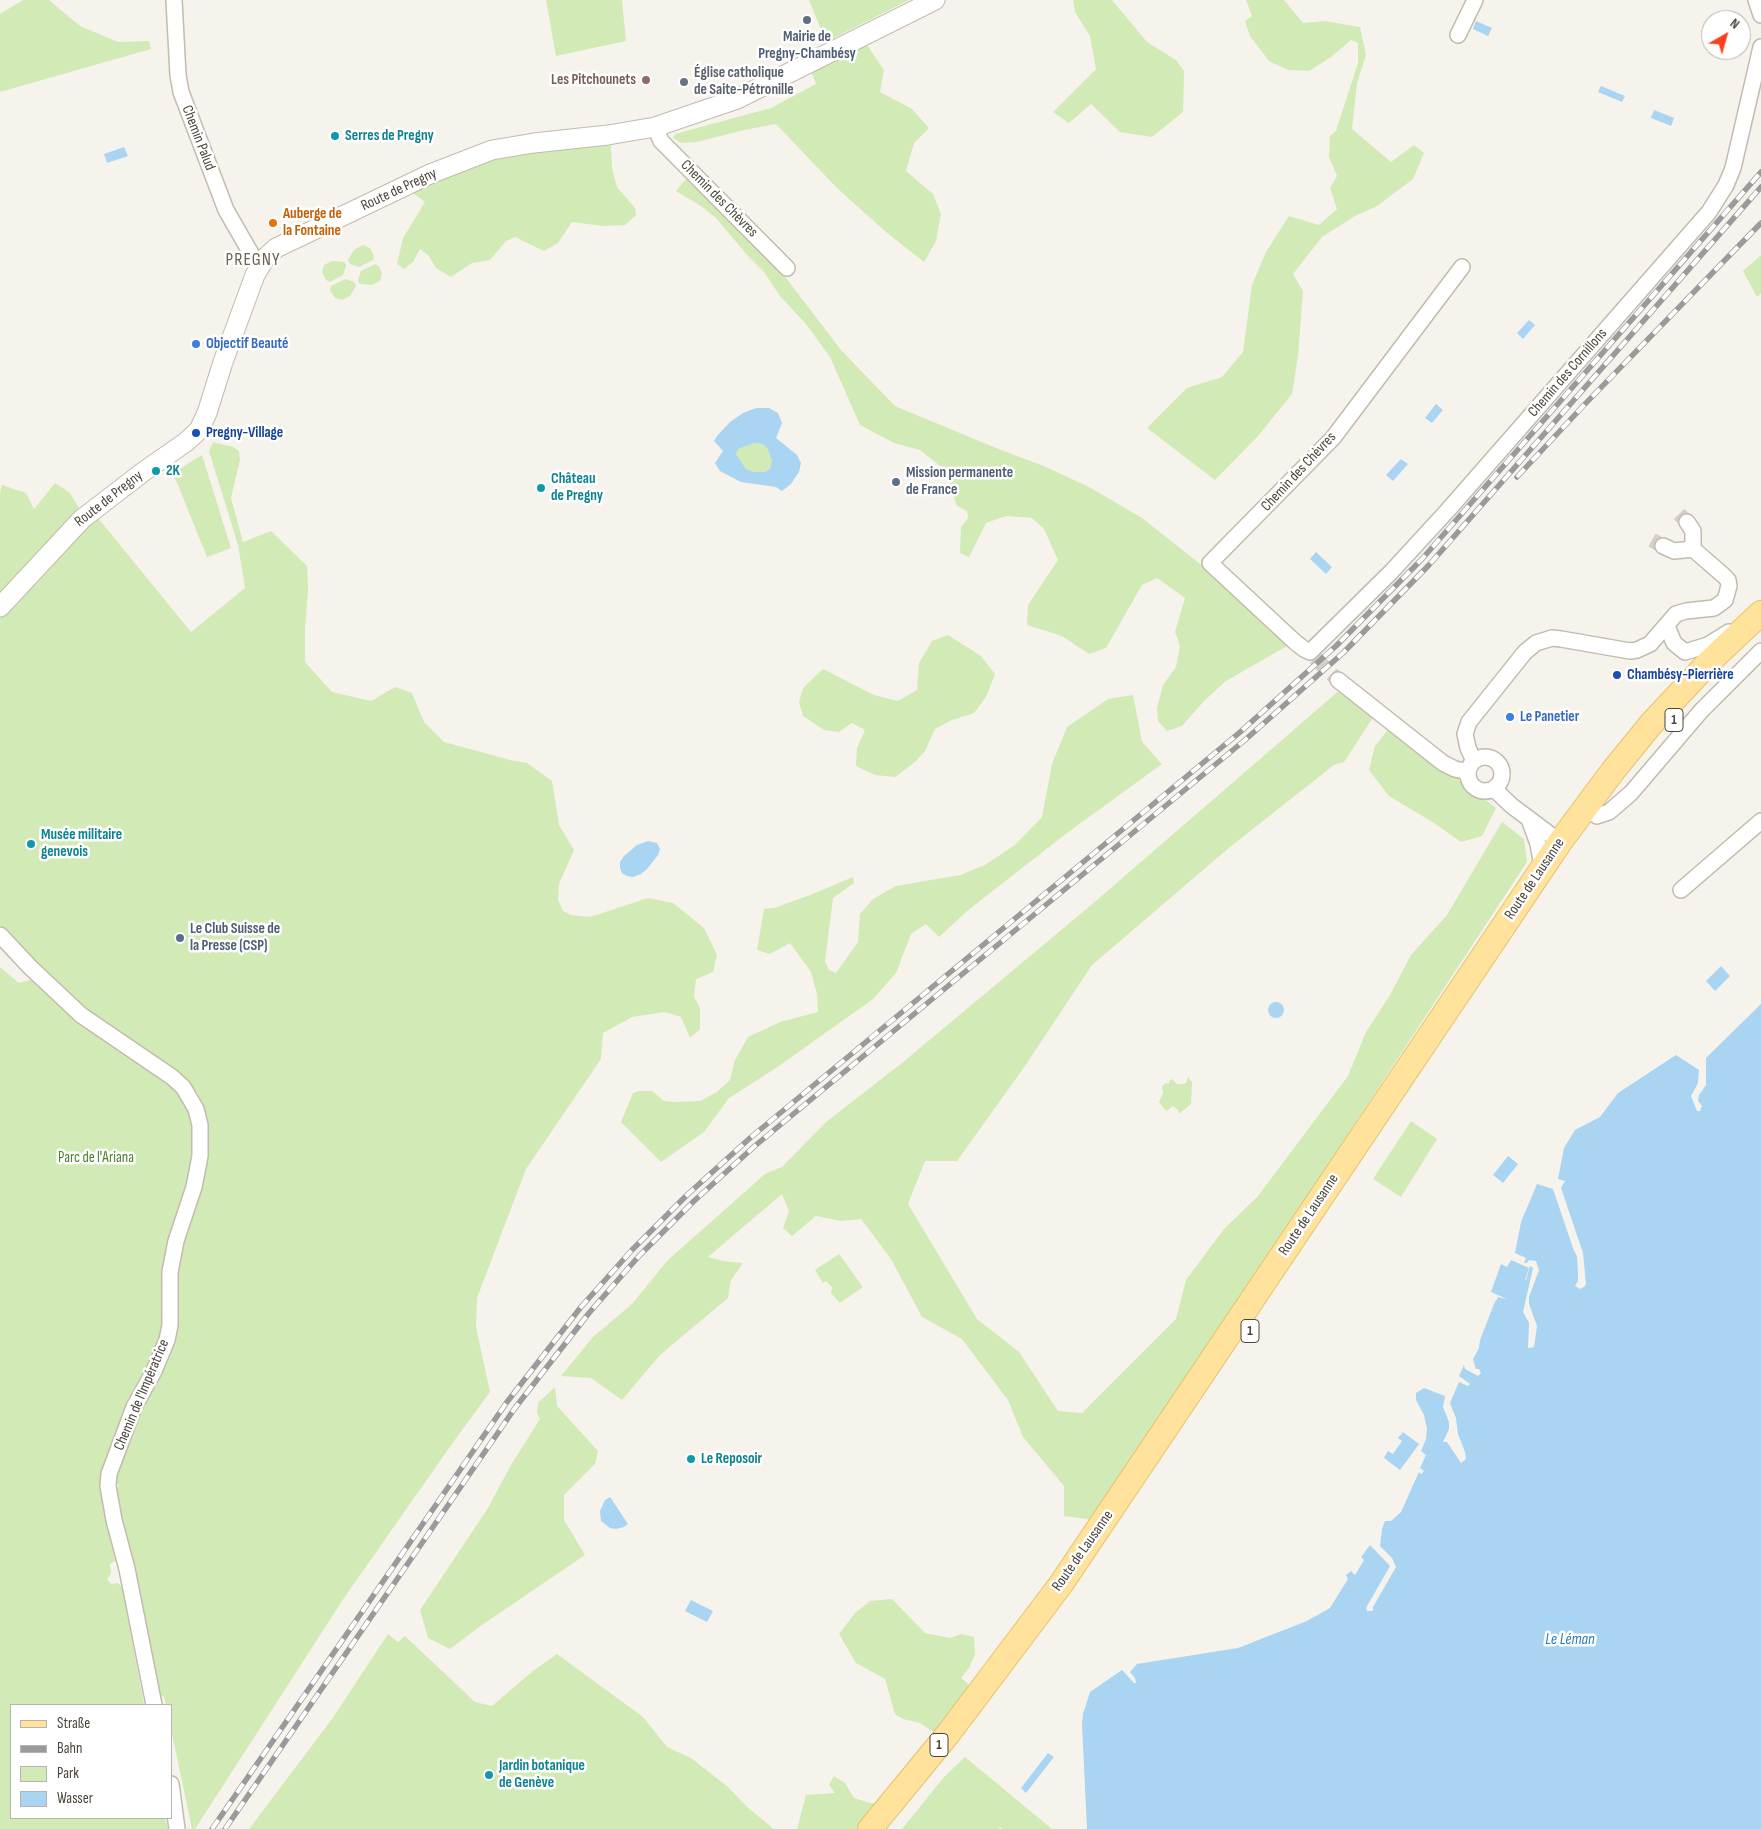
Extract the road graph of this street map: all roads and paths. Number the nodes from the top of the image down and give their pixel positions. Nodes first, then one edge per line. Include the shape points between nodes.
1 (174, 0) edge
2 (935, 0) edge
3 (1475, 0) edge
4 (1756, 0) edge
5 (1761, 15) edge
6 (1458, 35) dead end
7 (1761, 47) edge
8 (655, 127) junction
9 (260, 264) junction
10 (1462, 267) dead end
11 (788, 268) dead end
12 (1686, 522) tunnel mouth
13 (1663, 546) tunnel mouth
14 (1693, 549) junction
15 (0, 607) edge
16 (1761, 612) edge
17 (1667, 626) junction
18 (1761, 632) edge
19 (1313, 655) joint
20 (1758, 661) edge
21 (1338, 680) tunnel mouth
22 (1471, 766) junction
23 (1494, 789) junction
24 (1597, 816) junction
25 (1529, 819) junction
26 (1761, 822) edge
27 (1566, 846) junction
28 (1540, 870) junction
29 (1682, 890) dead end
30 (0, 935) edge
31 (154, 1704) edge
32 (172, 1792) edge
33 (177, 1829) edge
34 (870, 1829) edge
35 (889, 1829) edge

1 - 9 street, Chemin Palud via 181,92 226,210
2 - 8 street, Route de Pregny via 745,95
3 - 6 street
4 - 5 street
7 - 19 street, Chemin des Cornillons via 1733,168 1710,212 1448,510
8 - 9 street, Route de Pregny via 492,150 430,174 276,248
8 - 11 street, Chemin des Chèvres via 661,141
9 - 15 street, Route de Pregny via 199,430 82,519
10 - 19 street, Chemin des Chèvres via 1332,438 1210,563
12 - 14 street via 1693,531
13 - 14 street via 1674,551
14 - 17 street via 1728,580 1728,596 1714,608 1676,614
16 - 17 street via 1708,645 1685,652 1674,643
16 - 27 main road, Route de Lausanne / 1 via 1651,724 1612,772
17 - 22 street via 1650,644 1630,651 1552,638 1536,643 1525,652 1469,722 1465,734
18 - 24 main road, Route de Lausanne / 1 via 1661,735
20 - 24 street, Route de Lausanne via 1701,711 1631,793 1609,812
21 - 22 street via 1443,763 1455,769
22 - 23 street via 1470,783 1483,792
22 - 23 street via 1485,757 1499,765 1502,778
23 - 25 street
24 - 27 main road, Route de Lausanne / 1
25 - 27 street
25 - 28 street via 1538,844
26 - 29 street
27 - 28 main road, Route de Lausanne / 1
27 - 35 main road, Route de Lausanne / 1 via 1086,1574 972,1727
28 - 34 main road, Route de Lausanne / 1 via 1050,1598 954,1726
30 - 31 street, Chemin de l'Impératrice via 81,1015 183,1087 196,1109 200,1125 200,1156 194,1187 176,1241 170,1272 167,1340 134,1407 108,1486
32 - 33 street

